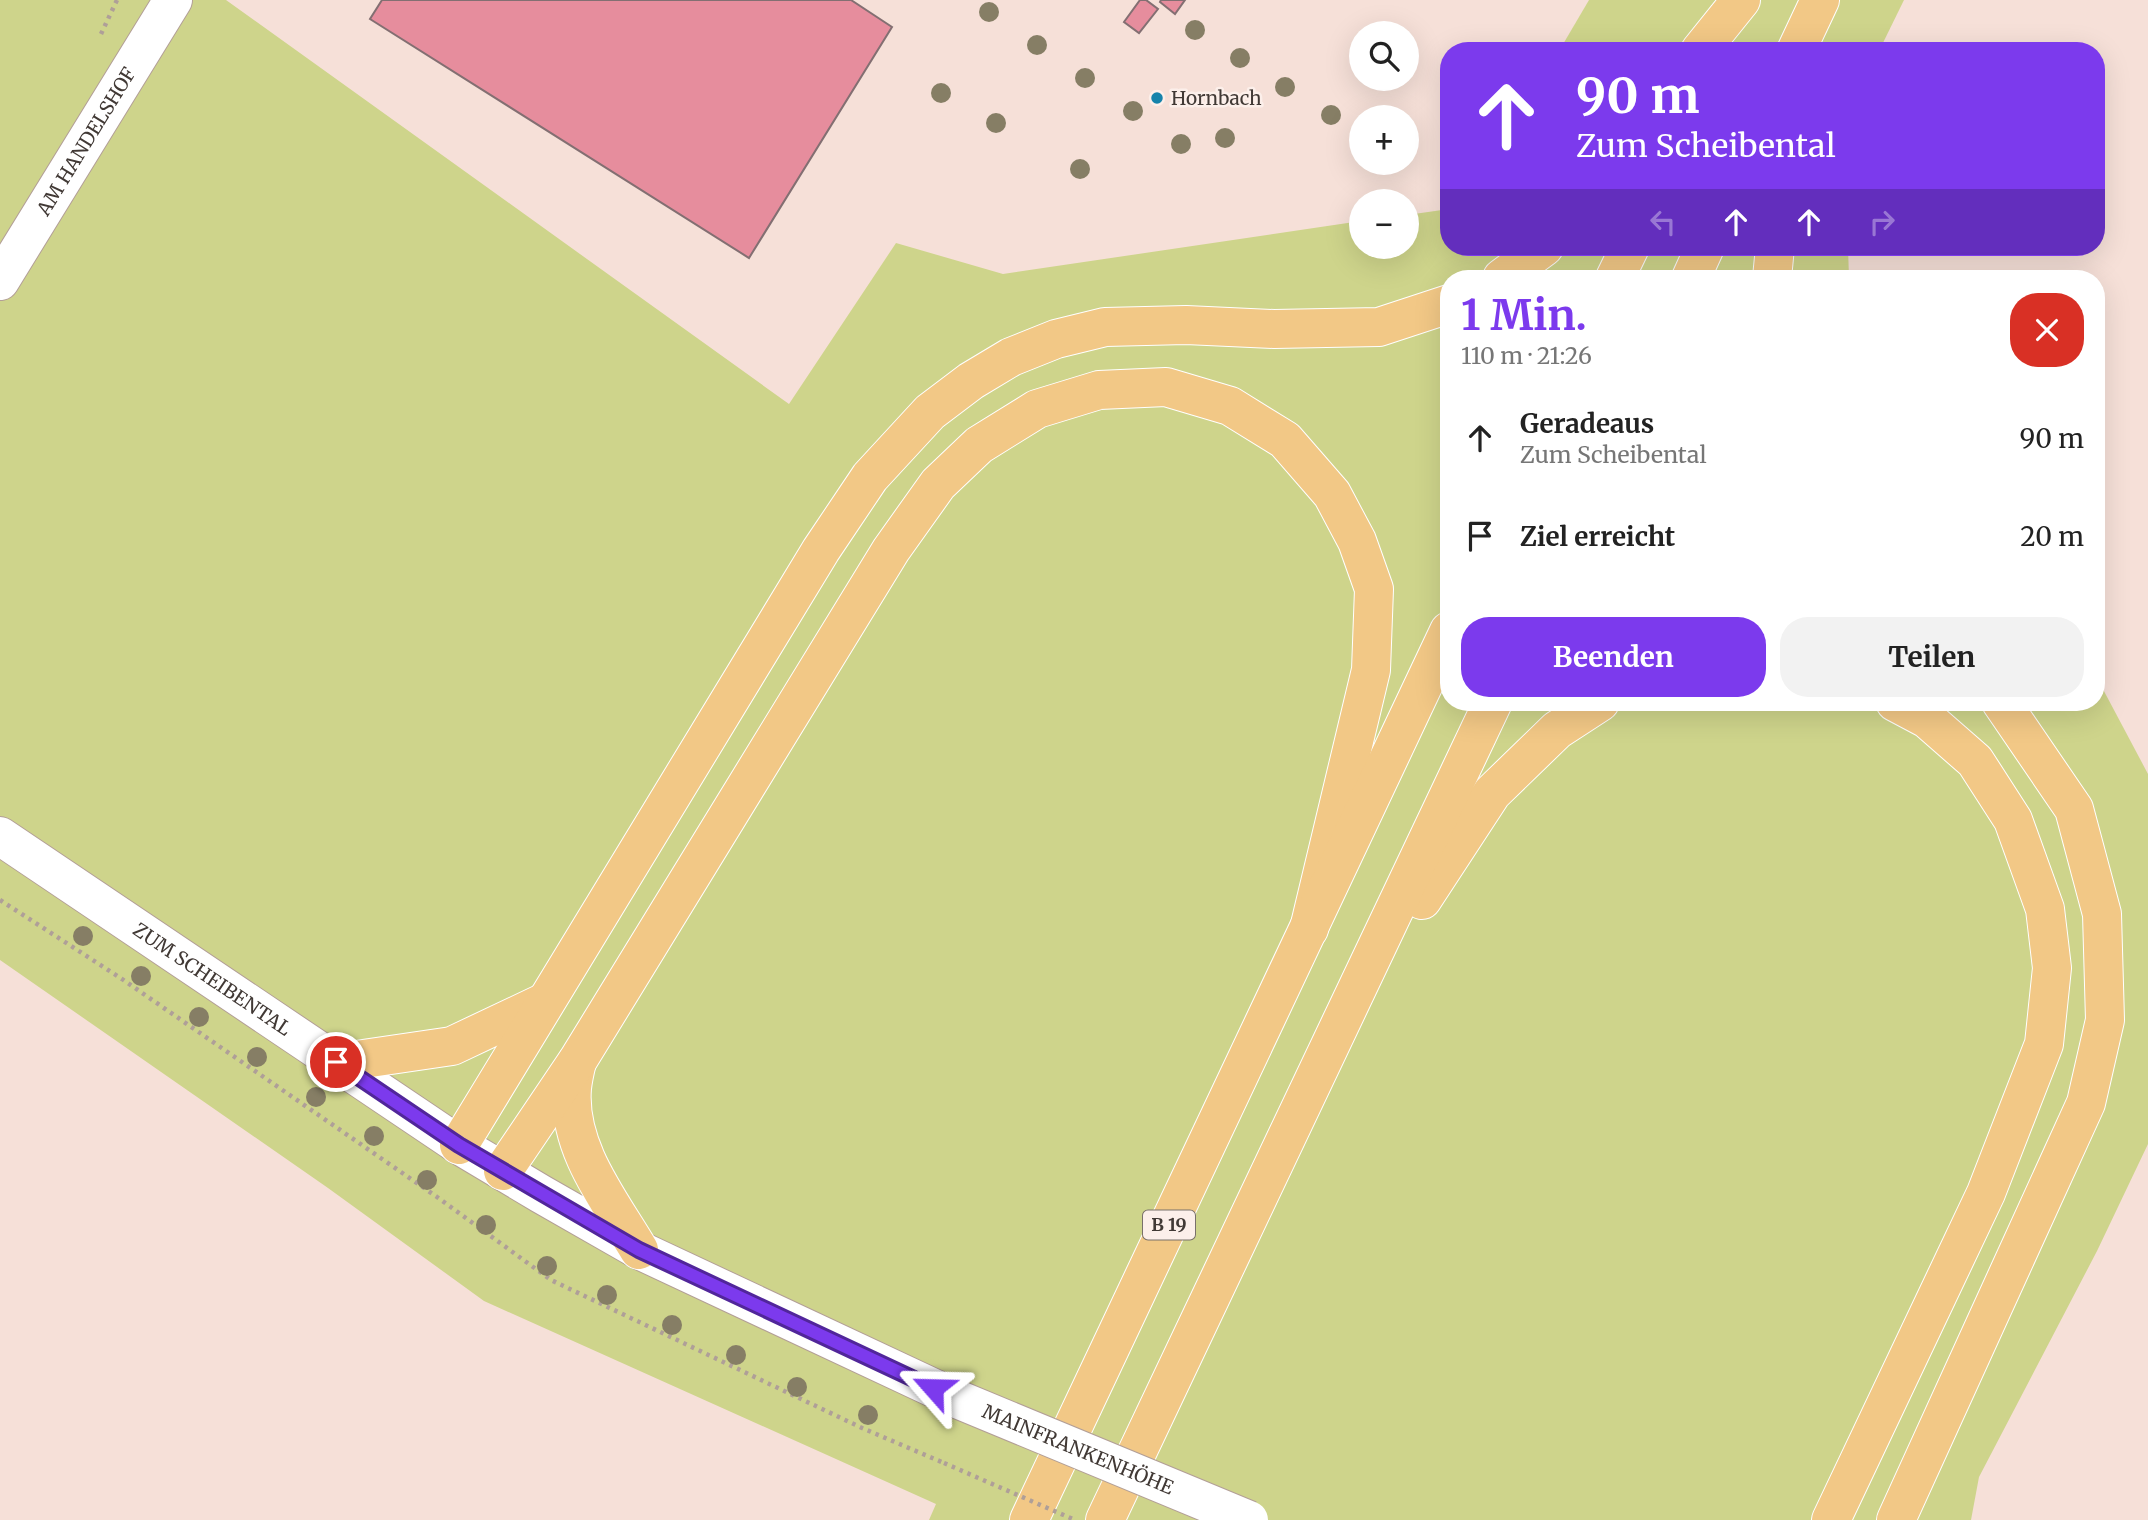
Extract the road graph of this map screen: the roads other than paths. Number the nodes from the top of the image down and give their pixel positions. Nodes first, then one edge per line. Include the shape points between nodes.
1 (173, 0) edge
2 (1741, 0) edge
3 (1746, 0) edge
4 (1820, 0) edge
5 (1838, 0) edge
6 (1707, 42) edge
7 (1726, 42) edge
8 (1800, 42) edge
9 (1827, 42) edge
10 (1532, 256) edge
11 (1513, 270) edge
12 (0, 281) edge
13 (1440, 307) edge
14 (1440, 650) edge
15 (1489, 711) edge
16 (1586, 711) edge
17 (1912, 711) edge
18 (2007, 711) edge
19 (0, 836) edge
20 (1309, 929) junction
21 (545, 1002) junction
22 (1347, 1012) junction
23 (578, 1060) junction
24 (336, 1062) junction
25 (459, 1145) junction
26 (503, 1171) junction
27 (639, 1250) junction
28 (1829, 1517) edge
29 (1898, 1518) edge
30 (1029, 1520) edge
31 (1105, 1520) edge
32 (1249, 1520) edge

1 - 12 street, AM HANDELSHOF
2 - 6 highway
3 - 7 highway
4 - 8 highway
5 - 9 highway
10 - 11 highway
13 - 21 highway via 1379,327 1105,327 1011,357 930,412 870,477 821,550
14 - 20 highway, B 19
15 - 22 highway
16 - 22 highway via 1557,730 1492,793
17 - 28 highway via 1975,761 2013,820 2045,909 2052,968 2044,1044 1986,1193
18 - 29 highway via 2074,809 2102,914 2105,1020 2086,1103
19 - 24 street, ZUM SCHEIBENTAL
20 - 23 highway via 1371,670 1374,589 1357,541 1332,494 1285,440 1230,406 1166,387 1099,390 1037,409 979,445 938,484 891,550
20 - 30 highway, B 19
21 - 24 highway via 452,1046
21 - 25 highway
22 - 31 highway
23 - 26 highway
23 - 27 highway via 572,1088 573,1122 582,1153
24 - 25 street, ZUM SCHEIBENTAL
25 - 26 street, MAINFRANKENHÖHE
26 - 27 street, MAINFRANKENHÖHE
27 - 32 street, MAINFRANKENHÖHE, bridge via 957,1399

